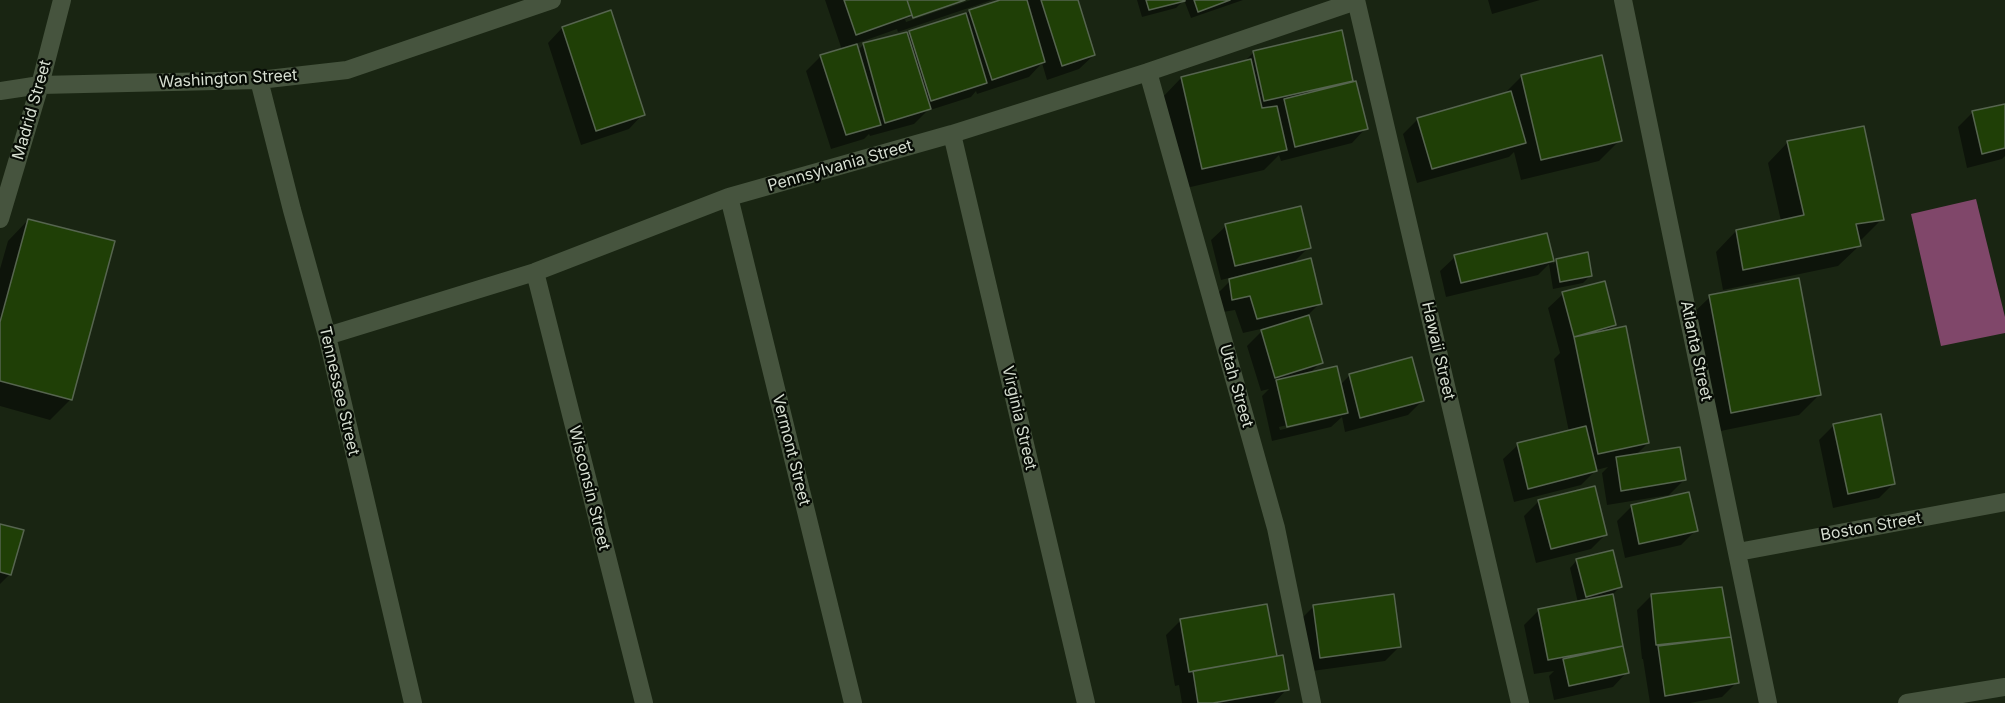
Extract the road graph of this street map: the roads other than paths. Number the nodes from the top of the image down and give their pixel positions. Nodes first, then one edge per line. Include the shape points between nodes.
1 (62, 0) edge
2 (552, 0) edge
3 (1356, 0) edge
4 (1623, 0) edge
5 (1148, 72) junction
6 (260, 80) junction
7 (40, 85) junction
8 (0, 91) edge
9 (952, 134) junction
10 (729, 197) junction
11 (0, 219) edge
12 (535, 272) junction
13 (327, 336) junction
14 (2005, 502) edge
15 (1738, 552) junction
16 (2005, 687) edge
17 (413, 703) edge
18 (644, 703) edge
19 (853, 703) edge
20 (1086, 703) edge
21 (1312, 703) edge
22 (1520, 703) edge
23 (1768, 703) edge
24 (1907, 703) edge

1 - 7 street, Madrid Street
2 - 6 street, Washington Street via 347,70
3 - 5 street, Pennsylvania Street
3 - 22 street, Hawaii Street
4 - 15 street, Atlanta Street
5 - 9 street, Pennsylvania Street
5 - 21 street, Utah Street via 1276,528
6 - 7 street, Washington Street
6 - 13 street, Tennessee Street
7 - 8 street, Washington Street
7 - 11 street, Madrid Street
9 - 10 street, Pennsylvania Street
9 - 20 street, Virginia Street
10 - 12 street, Pennsylvania Street
10 - 19 street, Vermont Street
12 - 13 street, Pennsylvania Street
12 - 18 street, Wisconsin Street
13 - 17 street, Tennessee Street
14 - 15 street, Boston Street
15 - 23 street, Atlanta Street
16 - 24 street

